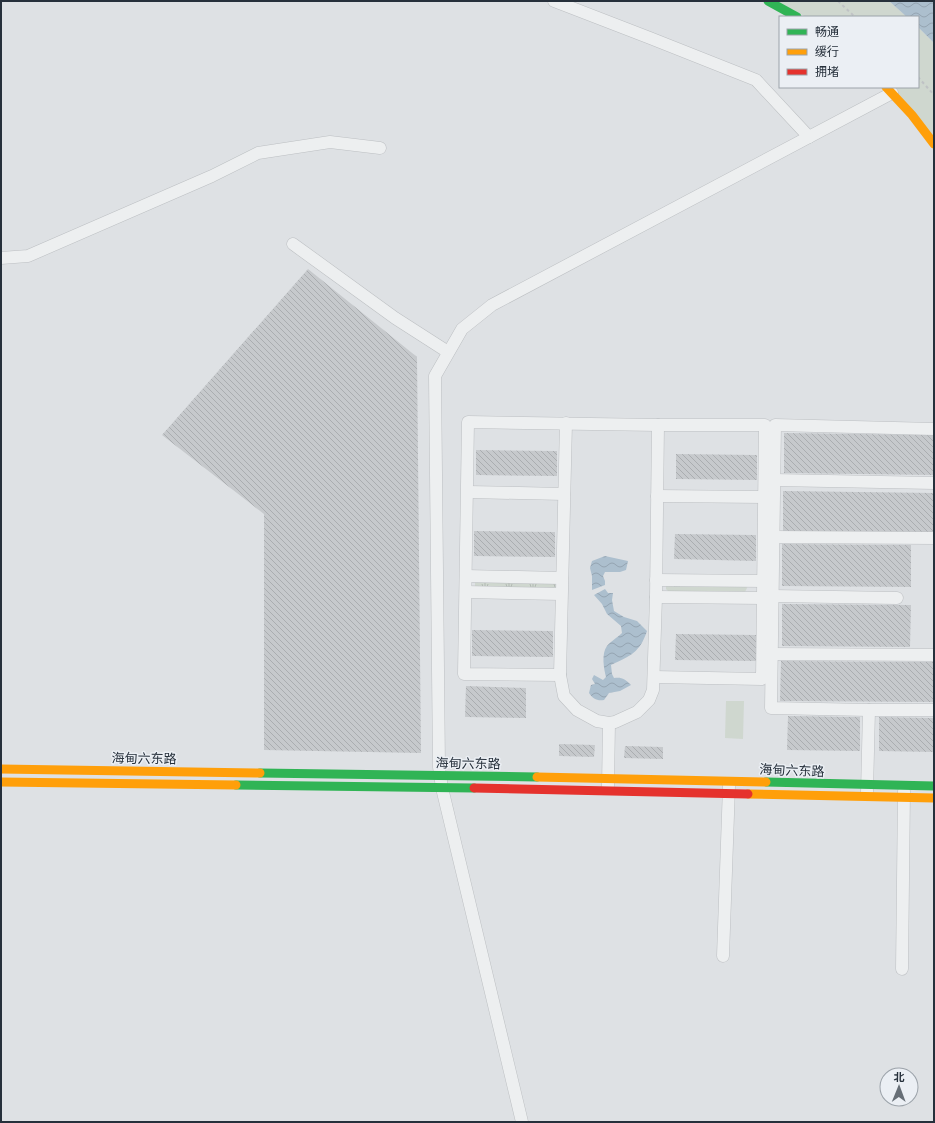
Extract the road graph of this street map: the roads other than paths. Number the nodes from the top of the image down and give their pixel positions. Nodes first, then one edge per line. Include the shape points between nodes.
1 (554, 1) edge
2 (768, 1) edge
3 (781, 1) edge
4 (795, 16) edge
5 (807, 16) edge
6 (891, 89) edge
7 (934, 133) edge
8 (809, 137) junction
9 (934, 144) edge
10 (380, 148) dead end
11 (293, 244) dead end
12 (1, 258) edge
13 (448, 352) junction
14 (566, 423) junction
15 (658, 425) junction
16 (770, 425) junction
17 (934, 429) edge
18 (774, 480) junction
19 (934, 483) edge
20 (468, 492) junction
21 (564, 494) junction
22 (657, 496) junction
23 (765, 497) junction
24 (773, 537) junction
25 (934, 538) edge
26 (466, 576) junction
27 (562, 578) junction
28 (656, 580) junction
29 (764, 581) junction
30 (466, 592) junction
31 (561, 594) junction
32 (656, 596) junction
33 (768, 597) junction
34 (897, 598) dead end
35 (772, 654) junction
36 (934, 655) edge
37 (560, 675) junction
38 (654, 677) junction
39 (869, 710) junction
40 (934, 710) edge
41 (609, 723) junction
42 (1, 769) edge
43 (440, 776) junction
44 (608, 778) junction
45 (729, 781) junction
46 (1, 782) edge
47 (867, 785) junction
48 (934, 786) edge
49 (442, 788) junction
50 (608, 791) junction
51 (904, 791) junction
52 (729, 794) junction
53 (866, 797) junction
54 (934, 798) edge
55 (724, 956) dead end
56 (902, 969) dead end
57 (522, 1122) edge

1 - 8 street via 756,80
2 - 4 main road
3 - 5 main road
6 - 7 main road via 914,108
6 - 8 street
6 - 9 main road
8 - 13 street via 492,305 462,330
10 - 12 street via 330,142 258,153 212,176 28,256
11 - 13 street via 395,318
13 - 43 street via 435,376
14 - 15 street
14 - 20 street via 468,422
14 - 21 street
15 - 16 street
15 - 22 street
16 - 17 street
16 - 18 street
16 - 23 street
18 - 19 street
18 - 24 street
20 - 21 street
20 - 26 street
21 - 27 street
22 - 23 street
22 - 28 street
23 - 29 street
24 - 25 street
24 - 33 street
26 - 27 street
26 - 30 street
27 - 31 street
28 - 29 street
28 - 32 street
29 - 33 street
30 - 31 street
30 - 37 street via 464,674
31 - 37 street
32 - 33 street
32 - 38 street
33 - 34 street
33 - 35 street
33 - 38 street via 762,678
35 - 36 street
35 - 39 street via 771,708
37 - 41 street via 564,696 577,710 597,721
38 - 41 street via 649,700 637,712
39 - 40 street
39 - 47 street
41 - 44 street
42 - 43 main road, 海甸六东路
43 - 44 main road, 海甸六东路
43 - 49 street
44 - 45 main road, 海甸六东路
44 - 50 street
45 - 47 main road, 海甸六东路
45 - 52 street
46 - 49 main road, 海甸六东路
47 - 51 main road, 海甸六东路
47 - 53 street
48 - 51 main road, 海甸六东路
49 - 50 main road, 海甸六东路
49 - 57 street
50 - 52 main road, 海甸六东路
51 - 53 main road, 海甸六东路
51 - 54 main road, 海甸六东路
51 - 56 street
52 - 53 main road, 海甸六东路
52 - 55 street

